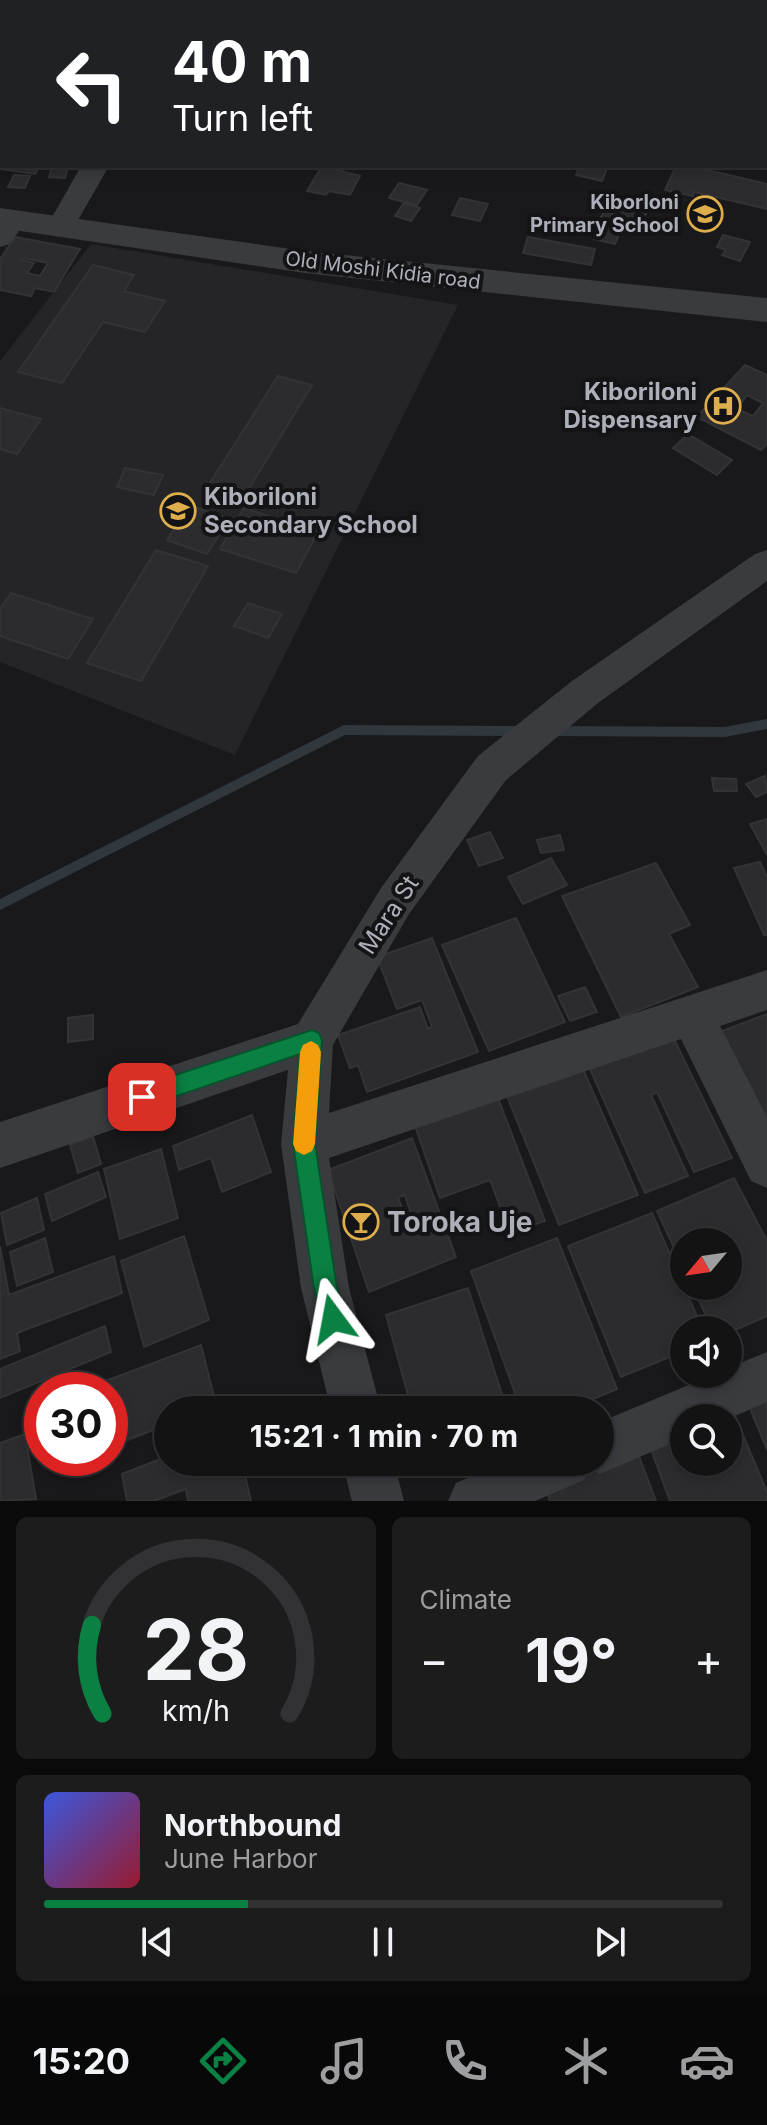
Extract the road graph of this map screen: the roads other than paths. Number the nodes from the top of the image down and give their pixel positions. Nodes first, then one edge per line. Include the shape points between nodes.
1 (94, 168) edge
2 (4, 225) edge
3 (60, 228) junction
4 (767, 310) edge
5 (767, 563) edge
6 (767, 990) edge
7 (692, 1015) junction
8 (312, 1040) junction
9 (304, 1144) junction
10 (0, 1145) edge
11 (767, 1165) edge
12 (767, 1377) edge
13 (352, 1396) edge
14 (614, 1442) edge
15 (372, 1476) edge
16 (533, 1476) edge
17 (378, 1501) edge
18 (474, 1501) edge

1 - 3 street
2 - 3 street, Old Moshi Kidia road
3 - 4 street, Old Moshi Kidia road via 305,262
5 - 8 street, Mara St via 544,724 492,768 404,889
6 - 7 street
7 - 9 street
7 - 11 street
8 - 9 street, Mara St
8 - 10 street
9 - 13 street, Mara St via 325,1288
12 - 14 street
15 - 17 street
16 - 18 street

